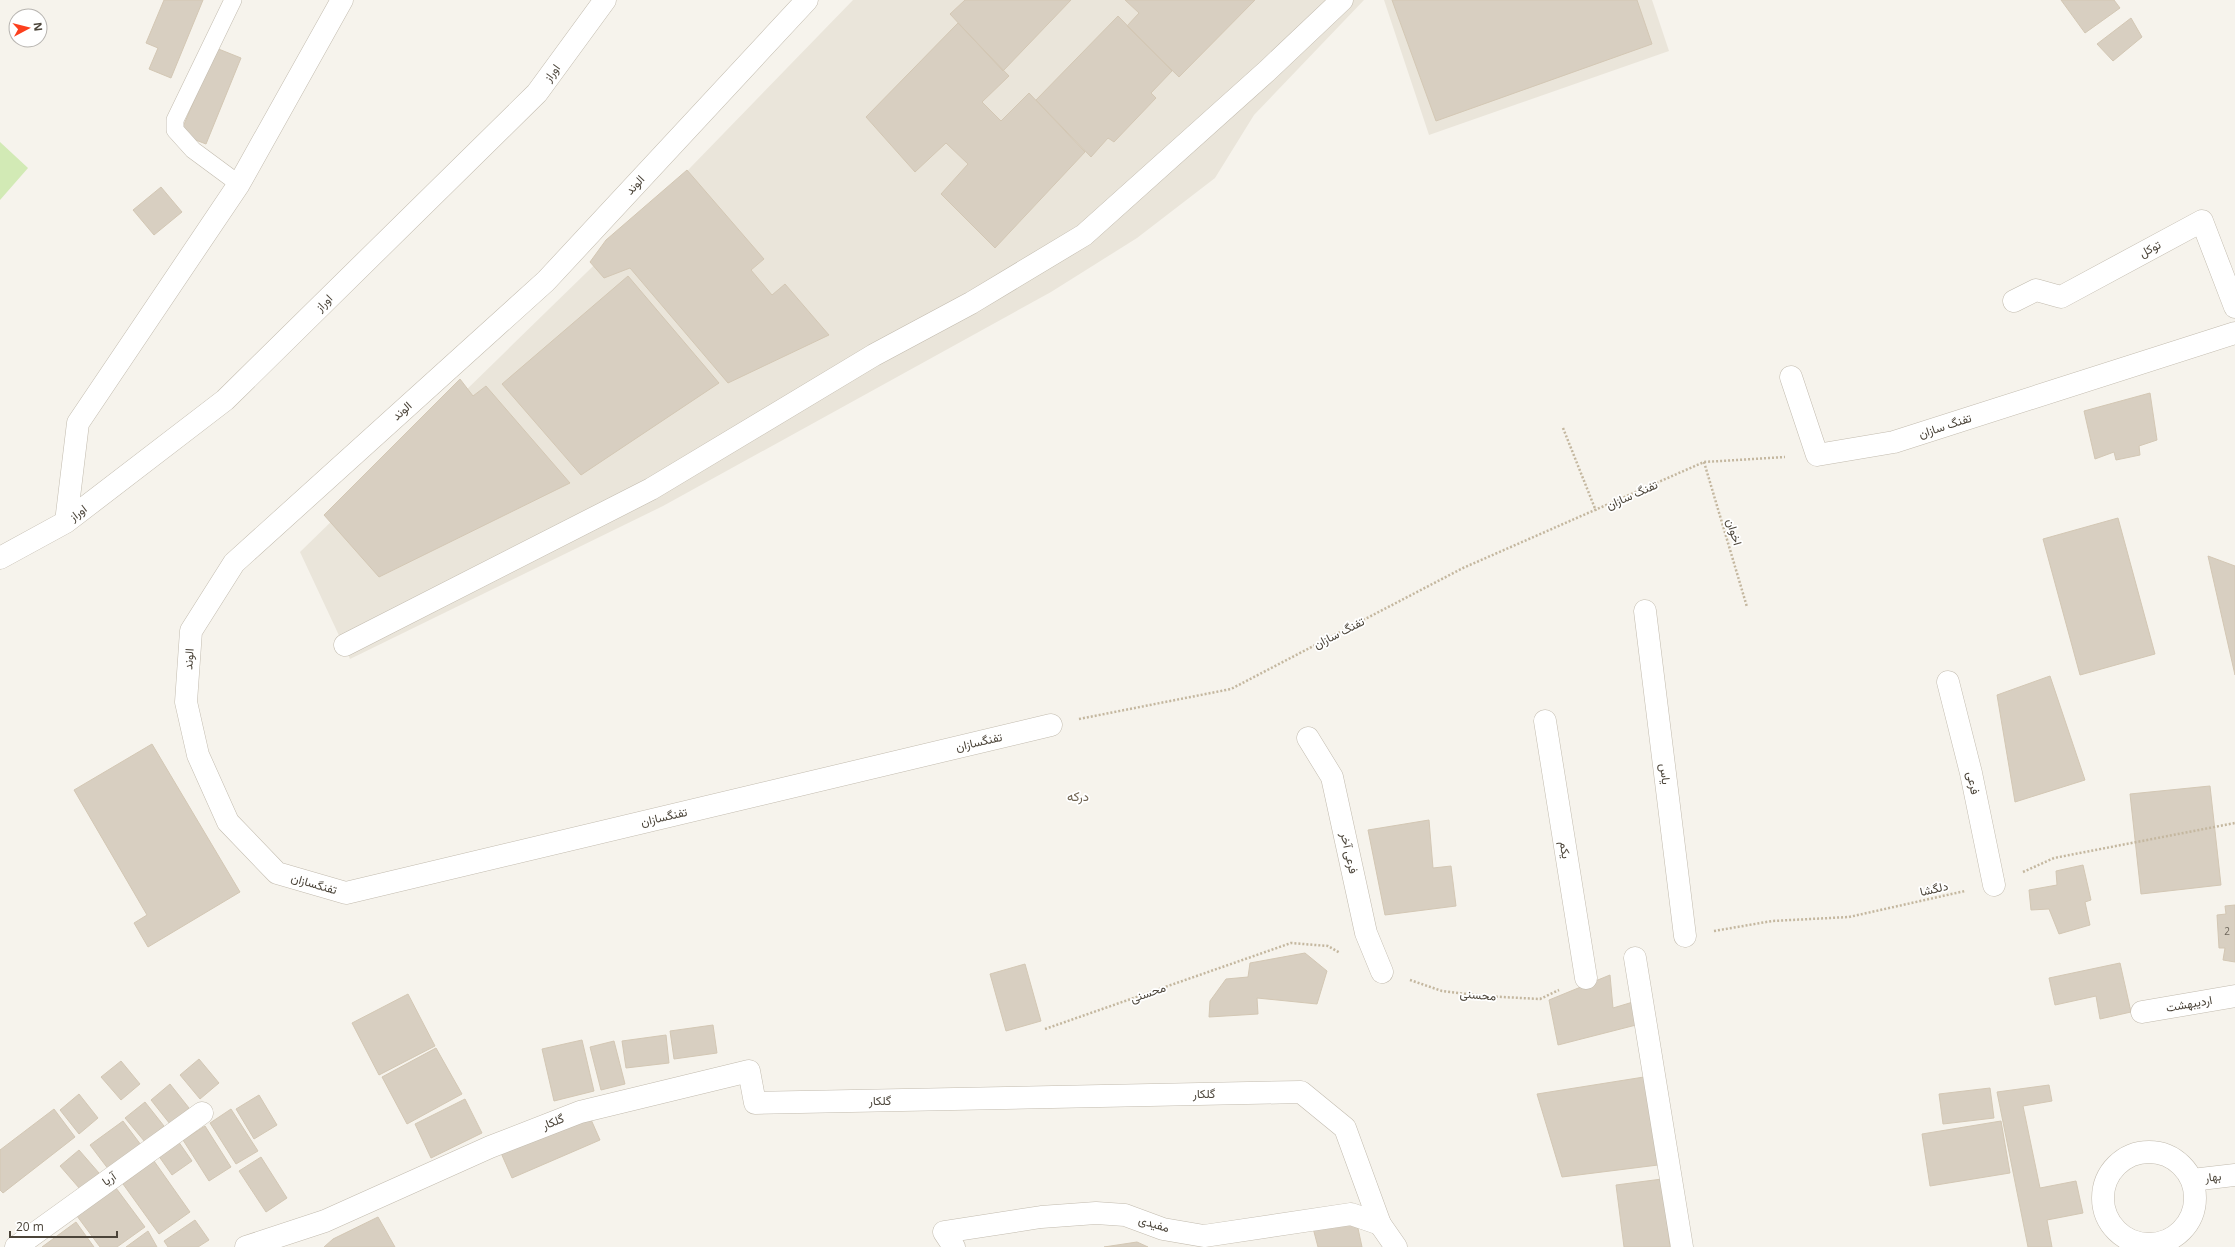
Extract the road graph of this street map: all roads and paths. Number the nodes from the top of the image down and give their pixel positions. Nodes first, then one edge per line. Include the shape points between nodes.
1 (233, 0) edge
2 (342, 0) edge
3 (604, 0) edge
4 (807, 0) edge
5 (1342, 0) edge
6 (239, 184) junction
7 (2014, 301) dead end
8 (2235, 307) edge
9 (2235, 333) edge
10 (1791, 377) dead end
11 (1563, 428) dead end
12 (1817, 455) junction
13 (1704, 462) junction
14 (1596, 511) junction
15 (66, 522) junction
16 (0, 558) edge
17 (1747, 607) dead end
18 (1645, 612) dead end
19 (345, 645) dead end
20 (1948, 682) dead end
21 (1545, 721) dead end
22 (1051, 725) joint
23 (1308, 738) dead end
24 (2235, 823) edge
25 (277, 873) joint
26 (1994, 885) junction
27 (1685, 936) joint
28 (1635, 958) dead end
29 (1382, 972) junction
30 (1586, 978) joint
31 (2235, 996) edge
32 (2142, 1012) dead end
33 (1045, 1029) dead end
34 (202, 1112) dead end
35 (2235, 1175) edge
36 (2192, 1180) junction
37 (325, 1221) junction
38 (1380, 1224) junction
39 (2181, 1241) edge
40 (16, 1247) edge
41 (246, 1247) edge
42 (296, 1247) edge
43 (954, 1247) edge
44 (1396, 1247) edge
45 (1682, 1247) edge

1 - 6 lane via 175,120 175,130 180,139 193,150
2 - 6 street
3 - 15 street, اوراز via 537,93 230,395
4 - 25 street, الوند via 546,281 234,563 191,631 186,702 198,756 228,822
5 - 19 street via 1084,236 972,303 874,355 651,489
6 - 15 street via 78,423
7 - 8 street, توکل via 2036,290 2061,297 2202,221
9 - 12 street, تفنگ سازان via 1894,442
10 - 12 street
11 - 14 path
12 - 13 path, تفنگ سازان
13 - 14 path, تفنگ سازان
13 - 17 path, اخوان
14 - 22 path, تفنگ سازان via 1463,568 1231,689
15 - 16 street, اوراز
18 - 27 street, یاس
20 - 26 street, فرعی via 1971,774
21 - 30 street, یکم
22 - 25 street, تفنگسازان via 346,893
23 - 29 street, فرعی آخر via 1332,777 1366,933
24 - 26 path, دلگشا via 2054,858
26 - 27 path, دلگشا via 1849,917 1772,921
28 - 45 street
29 - 30 path, محسنی via 1442,991 1540,999
29 - 33 path, محسنی via 1328,946 1291,943
31 - 32 street, اردیبهشت
34 - 40 street, آریا
35 - 36 street, بهار
36 - 39 street via 2196,1195 2193,1211
36 - 39 street via 2184,1166 2172,1157 2157,1152 2142,1152 2128,1157 2116,1166 2107,1178 2104,1193 2104,1208 2110,1222 2120,1233 2133,1241 2148,1244
37 - 38 street, گلکار via 490,1146 580,1112 749,1071 755,1103 1301,1092 1345,1128
37 - 41 street
37 - 42 street
38 - 43 street, مفیدی via 1351,1214 1204,1236 1163,1229 1125,1215 1096,1213 1041,1217 944,1232
38 - 44 street, گلکار

